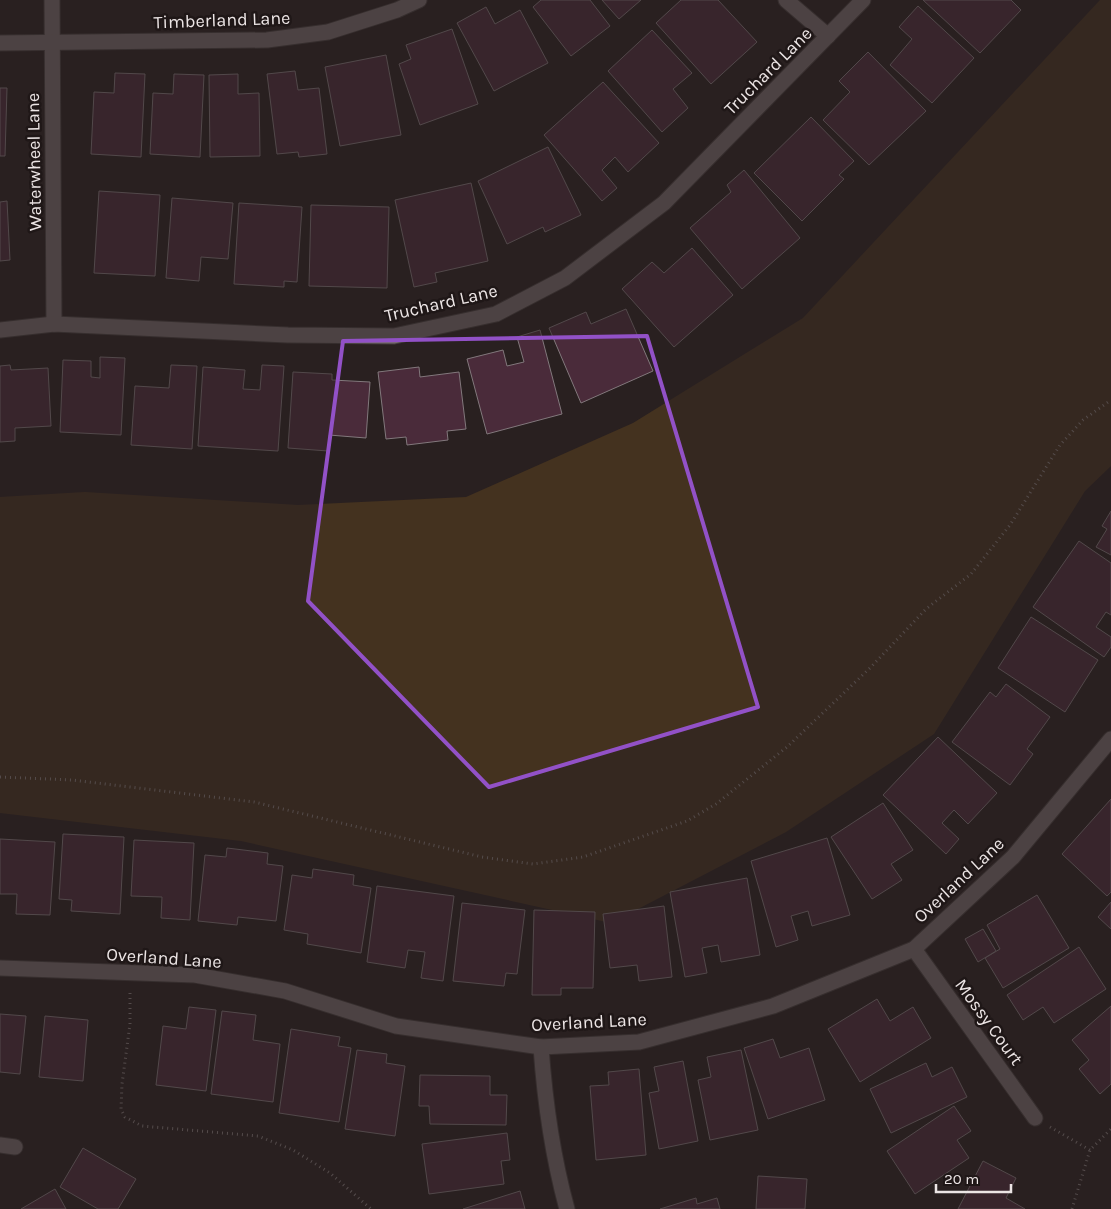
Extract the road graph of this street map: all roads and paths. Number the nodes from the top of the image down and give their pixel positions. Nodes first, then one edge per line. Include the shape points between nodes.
1 (52, 0) edge
2 (419, 0) edge
3 (786, 0) edge
4 (863, 0) edge
5 (828, 36) junction
6 (51, 42) junction
7 (0, 43) edge
8 (54, 324) junction
9 (0, 330) edge
10 (1111, 400) edge
11 (1110, 743) edge
12 (0, 778) edge
13 (914, 949) junction
14 (0, 968) edge
15 (130, 973) junction
16 (541, 1047) junction
17 (1035, 1118) joint
18 (1111, 1129) edge
19 (1090, 1150) junction
20 (371, 1209) edge
21 (567, 1209) edge
22 (1072, 1209) edge

1 - 6 street, Waterwheel Lane
2 - 6 street, Timberland Lane via 328,32 267,40
3 - 5 street
4 - 5 street, Truchard Lane
5 - 8 street, Truchard Lane via 664,203 566,278 496,314 394,336 288,335
6 - 7 street, Timberland Lane
6 - 8 street, Waterwheel Lane
8 - 9 street, Truchard Lane
10 - 12 path via 1083,420 1060,445 1010,525 971,574 926,609 787,747 723,799 687,821 584,857 533,864 482,857 254,802 72,780
11 - 13 street, Overland Lane via 1014,857
13 - 16 street, Overland Lane via 772,1006 639,1042
13 - 17 street, Mossy Court
14 - 15 street, Overland Lane
15 - 16 street, Overland Lane via 195,975 285,991 396,1026
15 - 20 path via 130,1024 121,1109 125,1117 142,1126 258,1136 293,1150 330,1173
16 - 21 street via 546,1112 555,1166
17 - 19 path
18 - 19 path
19 - 22 path

